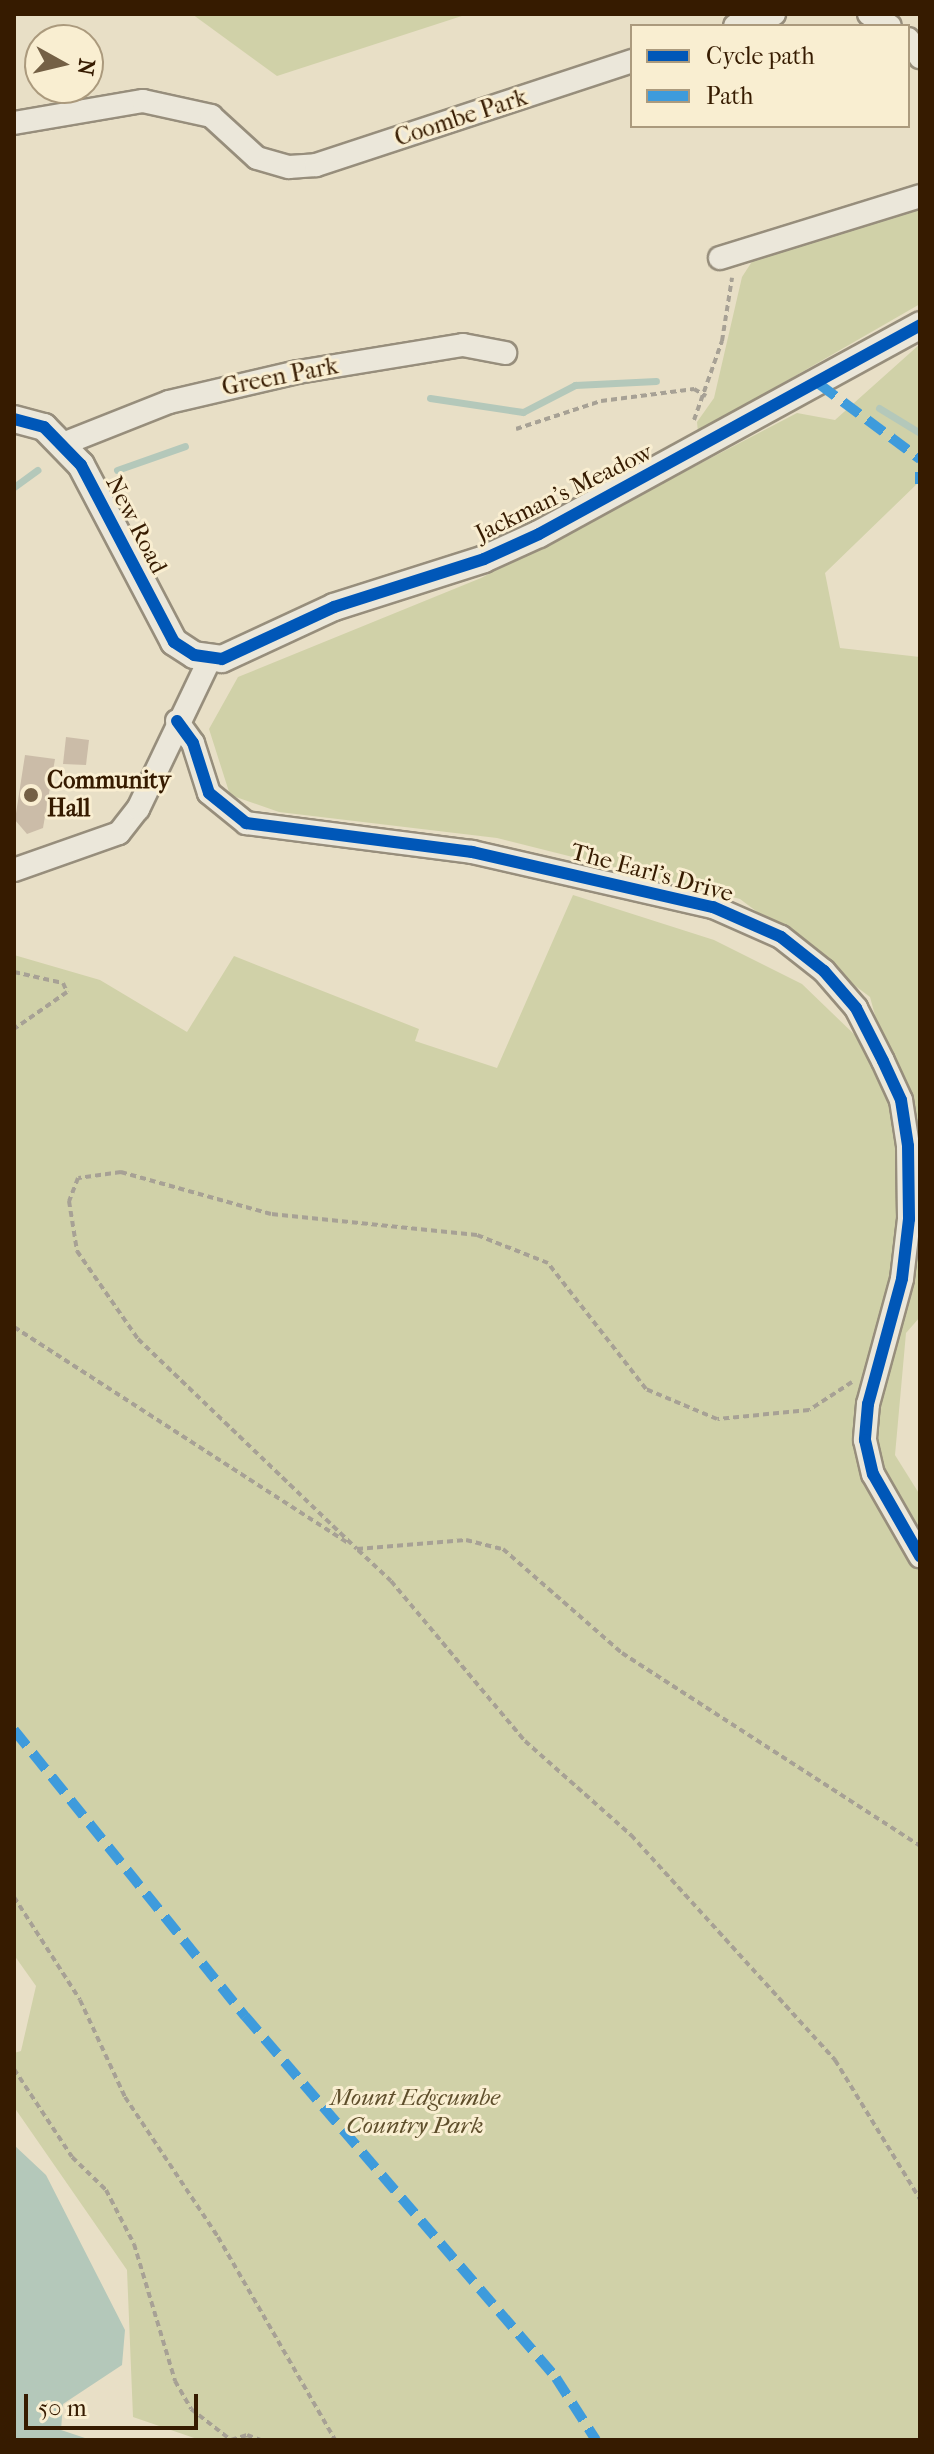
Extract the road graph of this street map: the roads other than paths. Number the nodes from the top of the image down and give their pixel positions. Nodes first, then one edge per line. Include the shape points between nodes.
1 (774, 14) edge
2 (869, 14) edge
3 (742, 24) edge
4 (886, 24) edge
5 (630, 62) edge
6 (14, 123) edge
7 (920, 196) edge
8 (726, 256) road end
9 (920, 325) edge
10 (505, 353) dead end
11 (14, 419) edge
12 (63, 444) junction
13 (210, 659) junction
14 (177, 721) junction
15 (14, 870) edge
16 (920, 1556) edge

1 - 3 street
2 - 4 street
5 - 6 street, Coombe Park via 316,165 289,167 257,158 211,116 166,104 112,104
7 - 8 street
9 - 13 street, Jackman's Meadow via 690,454 484,559 334,607 243,651
10 - 12 street, Green Park via 463,345 298,372 169,402
11 - 12 street, New Road via 44,427
12 - 13 street, New Road via 81,465 174,642
13 - 14 street
14 - 15 street via 138,809 119,833
14 - 16 street, The Earl's Drive via 193,743 209,793 246,823 472,852 713,907 781,937 824,971 856,1008 901,1100 909,1219 902,1279 868,1404 865,1440 873,1474

